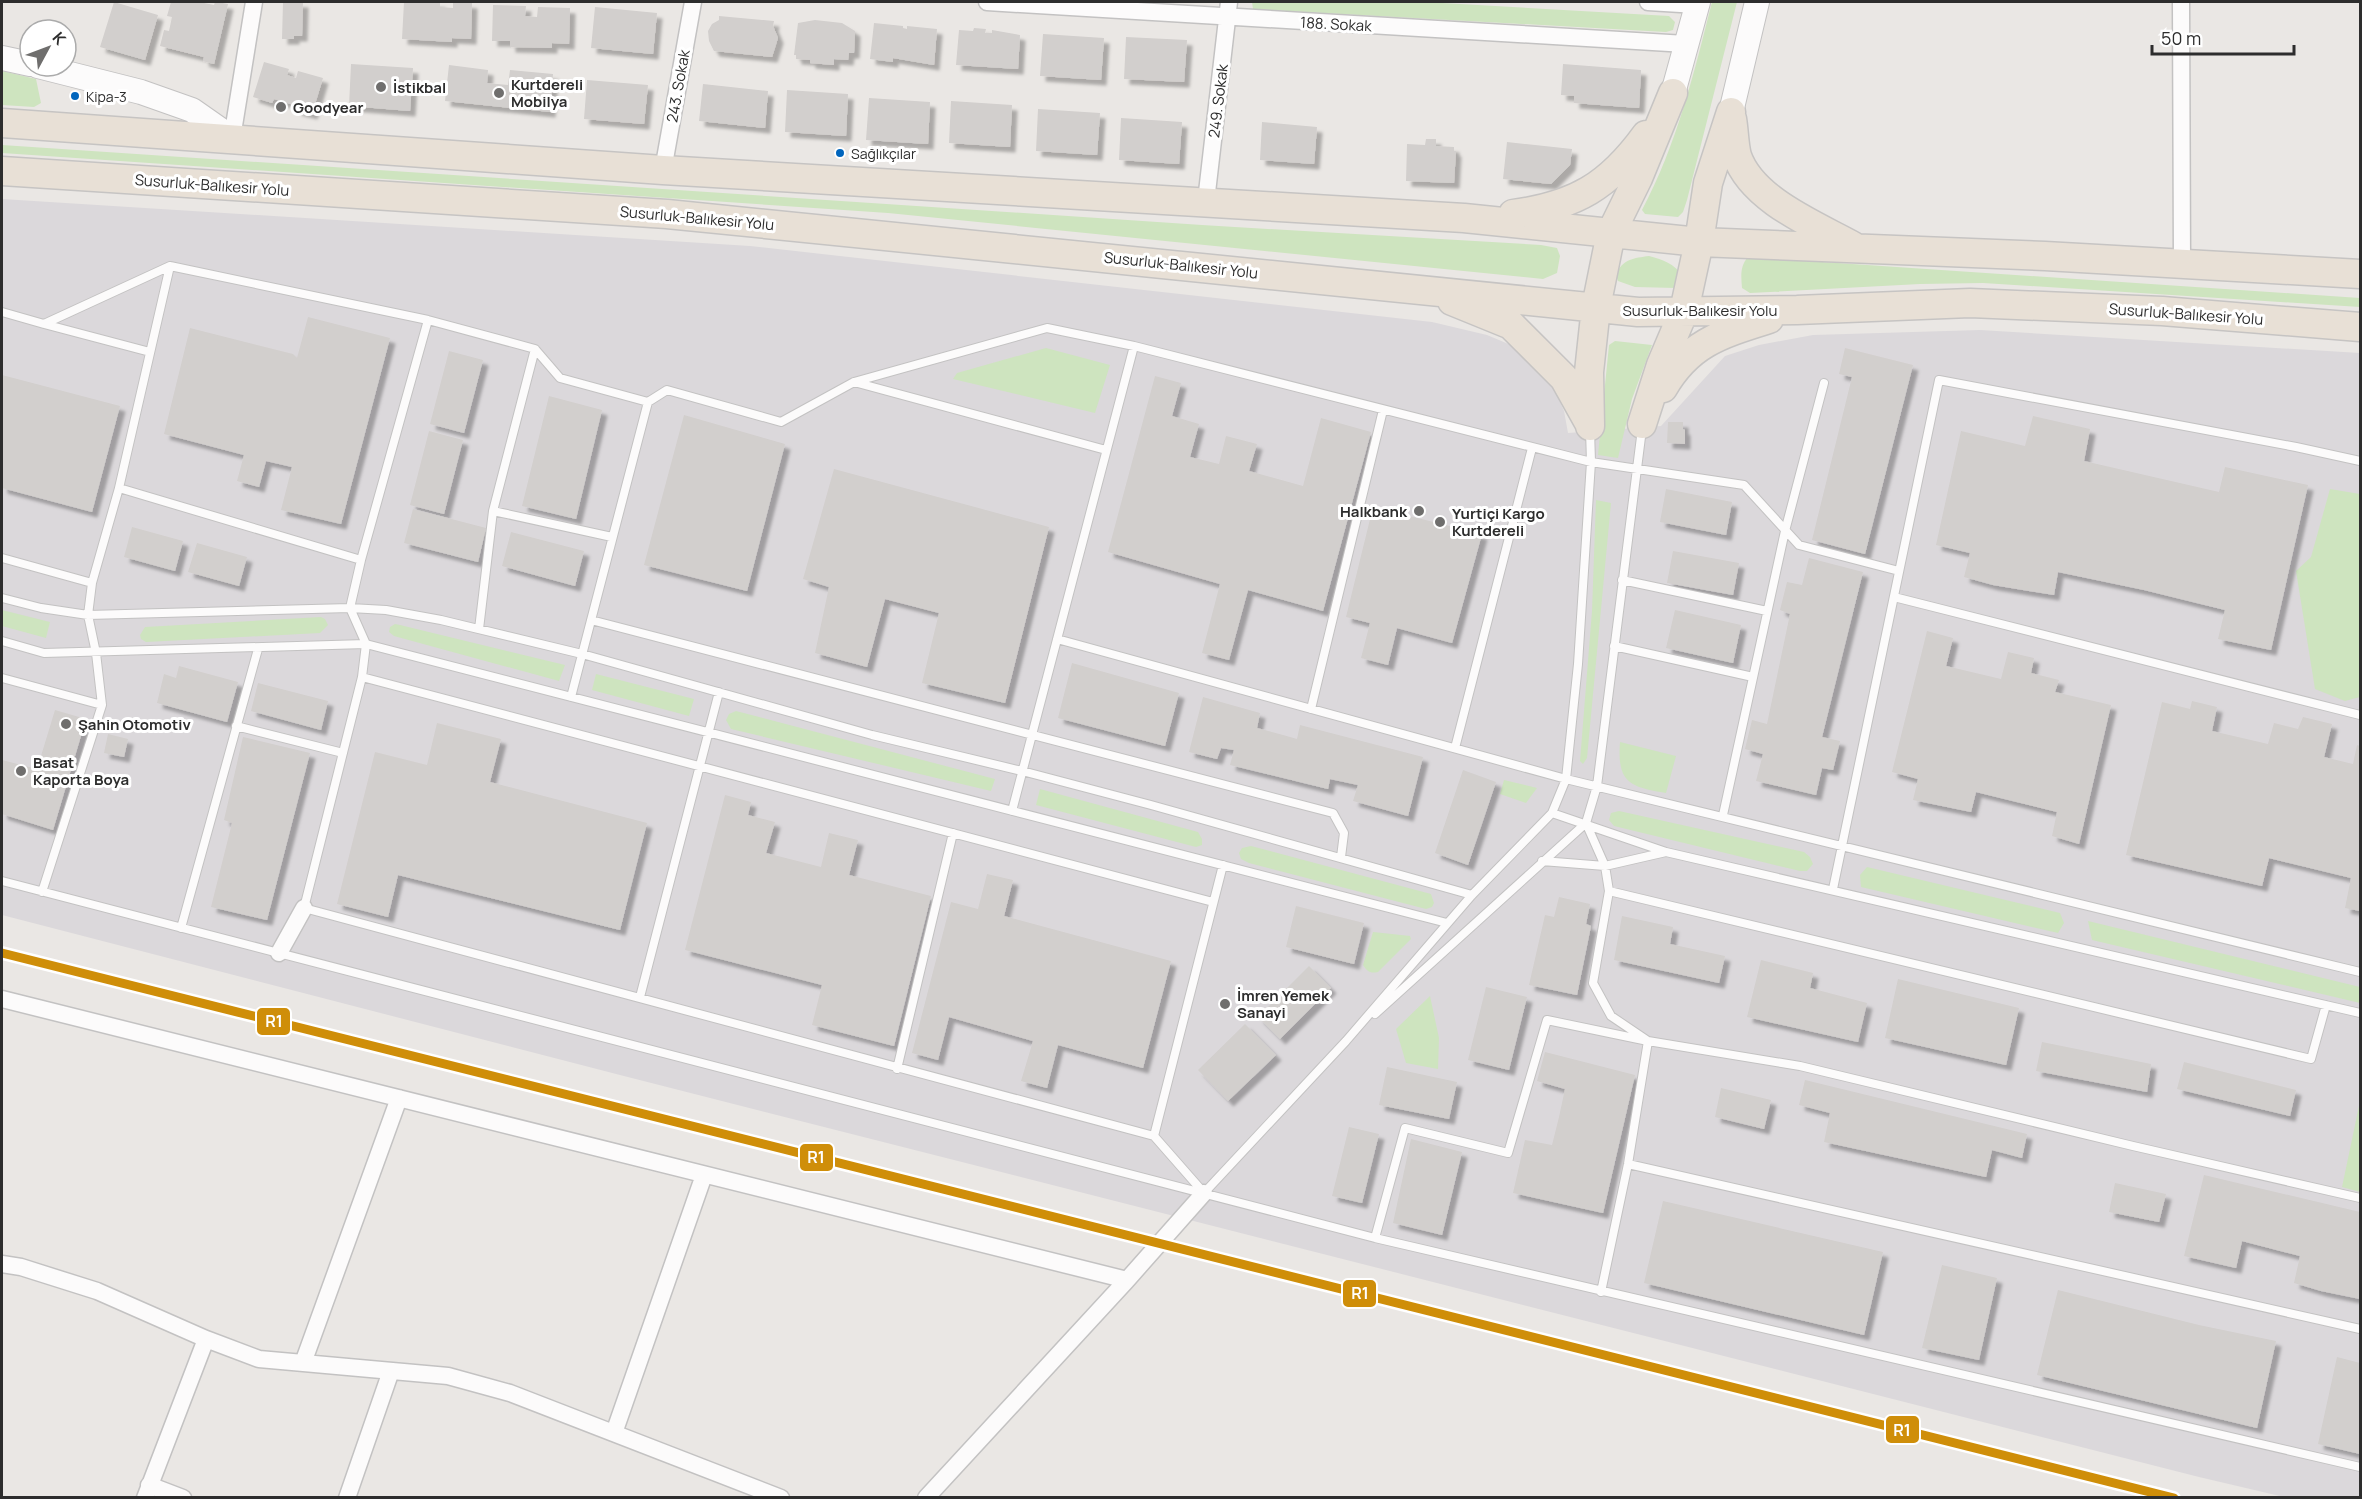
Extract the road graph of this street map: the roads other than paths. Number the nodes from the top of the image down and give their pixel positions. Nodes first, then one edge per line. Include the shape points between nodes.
1 (254, 2) edge
2 (693, 2) edge
3 (987, 2) edge
4 (1648, 2) edge
5 (1757, 2) edge
6 (2181, 2) edge
7 (1697, 3) edge
8 (1229, 9) edge
9 (1686, 44) junction
10 (2, 58) edge
11 (18, 61) edge
12 (78, 76) edge
13 (1673, 93) junction
14 (1731, 112) junction
15 (2, 123) edge
16 (232, 138) junction
17 (663, 170) junction
18 (2, 171) edge
19 (1206, 201) junction
20 (1464, 218) junction
21 (1611, 233) junction
22 (1699, 242) junction
23 (1860, 250) junction
24 (2182, 264) junction
25 (170, 266) junction
26 (2361, 274) edge
27 (1424, 289) junction
28 (1596, 307) junction
29 (1797, 310) junction
30 (1684, 311) junction
31 (2, 312) edge
32 (428, 320) junction
33 (44, 324) junction
34 (2361, 327) edge
35 (1134, 346) junction
36 (535, 349) junction
37 (150, 352) junction
38 (854, 382) junction
39 (1824, 383) dead end
40 (648, 402) junction
41 (1383, 410) junction
42 (1642, 424) junction
43 (1590, 426) junction
44 (1532, 447) junction
45 (1106, 450) junction
46 (2361, 461) edge
47 (1591, 462) junction
48 (1637, 470) junction
49 (118, 488) junction
50 (493, 511) junction
51 (1785, 531) junction
52 (612, 537) junction
53 (2, 558) edge
54 (361, 560) junction
55 (1899, 571) junction
56 (1622, 580) junction
57 (92, 583) junction
58 (1894, 597) junction
59 (2, 598) edge
60 (350, 608) junction
61 (1767, 611) junction
62 (88, 615) junction
63 (591, 620) junction
64 (479, 629) junction
65 (1057, 639) junction
66 (2, 641) edge
67 (366, 644) junction
68 (1614, 646) junction
69 (258, 649) junction
70 (96, 653) junction
71 (582, 654) junction
72 (362, 677) junction
73 (1753, 677) junction
74 (2, 678) edge
75 (719, 692) junction
76 (571, 697) junction
77 (102, 705) junction
78 (1311, 709) junction
79 (2361, 715) edge
80 (236, 726) junction
81 (708, 732) junction
82 (1031, 735) junction
83 (1455, 748) junction
84 (343, 753) junction
85 (700, 766) junction
86 (1022, 771) junction
87 (1566, 779) junction
88 (1597, 786) junction
89 (1012, 811) junction
90 (1552, 813) junction
91 (1723, 815) junction
92 (1586, 823) junction
93 (953, 833) junction
94 (1842, 847) junction
95 (1666, 852) junction
96 (1341, 857) junction
97 (1542, 861) junction
98 (1223, 865) junction
99 (1605, 866) junction
100 (2, 881) edge
101 (1833, 889) junction
102 (1609, 891) junction
103 (42, 892) junction
104 (1472, 895) junction
105 (1213, 902) junction
106 (304, 908) junction
107 (1448, 923) junction
108 (182, 928) junction
109 (279, 953) junction
110 (2361, 972) edge
111 (640, 997) junction
112 (2, 999) edge
113 (2326, 1005) junction
114 (2361, 1013) edge
115 (1346, 1041) junction
116 (1648, 1041) junction
117 (897, 1069) junction
118 (399, 1098) junction
119 (1154, 1136) junction
120 (1629, 1164) junction
121 (704, 1175) junction
122 (1204, 1193) junction
123 (2361, 1198) edge
124 (1375, 1238) junction
125 (2, 1264) edge
126 (1127, 1280) junction
127 (1601, 1292) junction
128 (2361, 1329) edge
129 (206, 1339) junction
130 (303, 1363) junction
131 (391, 1371) junction
132 (614, 1433) junction
133 (2361, 1467) edge
134 (147, 1491) edge
135 (183, 1497) edge
136 (347, 1497) edge
137 (781, 1497) edge
138 (926, 1497) edge

1 - 16 street
2 - 17 street, 243. Sokak
3 - 8 street, 188. Sokak
4 - 7 street
5 - 14 main road
6 - 24 street
7 - 9 main road
8 - 9 street, 188. Sokak
8 - 19 street, 249. Sokak
9 - 13 main road
10 - 11 main road
12 - 16 main road via 192,110
13 - 20 highway via 1635,149 1599,185 1577,199 1539,211
13 - 21 highway
14 - 22 highway via 1708,183
14 - 23 highway via 1737,156 1754,182 1776,204
15 - 16 highway
16 - 17 highway
17 - 19 highway
18 - 27 highway, Susurluk-Balıkesir Yolu via 667,214
19 - 20 highway
20 - 21 highway
21 - 22 highway
21 - 28 highway
22 - 23 highway
22 - 30 highway
23 - 24 highway
24 - 26 highway
25 - 32 lane
25 - 33 lane
25 - 37 lane
27 - 28 highway, Susurluk-Balıkesir Yolu
27 - 43 highway via 1511,325 1564,378
28 - 30 highway, Susurluk-Balıkesir Yolu via 1638,312
28 - 43 highway via 1589,372
29 - 30 highway, Susurluk-Balıkesir Yolu
29 - 34 highway, Susurluk-Balıkesir Yolu via 1970,303 2162,311
29 - 42 highway via 1721,334 1685,358
30 - 42 highway
31 - 33 lane
32 - 36 lane
32 - 54 lane
33 - 37 lane
35 - 38 lane via 1047,328
35 - 41 lane
35 - 45 lane
36 - 40 lane via 560,378
36 - 50 lane
37 - 49 lane
38 - 40 lane via 781,422 667,390
38 - 45 lane
39 - 51 lane
40 - 52 lane
41 - 44 lane
41 - 78 lane
42 - 48 lane
43 - 47 lane
44 - 47 lane
44 - 83 lane
45 - 65 lane
46 - 55 lane via 1939,380
47 - 48 lane
47 - 87 lane
48 - 51 lane via 1744,485
48 - 56 lane
49 - 54 lane
49 - 57 lane
50 - 52 lane
50 - 64 lane
51 - 55 lane via 1799,545
51 - 61 lane
52 - 63 lane
53 - 57 lane
54 - 60 lane
55 - 58 lane
56 - 61 lane
56 - 68 lane
57 - 62 lane
58 - 79 lane
58 - 94 lane
59 - 62 lane
60 - 62 lane
60 - 64 lane via 386,610
60 - 67 lane
61 - 73 lane
62 - 70 lane
63 - 71 lane
63 - 82 lane
64 - 71 lane
65 - 78 lane
65 - 82 lane
66 - 70 lane via 44,653
67 - 69 lane
67 - 72 lane
67 - 76 lane
68 - 73 lane
68 - 88 lane
69 - 70 lane
69 - 80 lane
70 - 77 lane
71 - 75 lane
71 - 76 lane
72 - 84 lane
72 - 85 lane
73 - 91 lane
74 - 77 lane
75 - 81 lane
75 - 86 lane via 872,735
76 - 81 lane
77 - 103 lane
78 - 83 lane
80 - 84 lane
80 - 108 lane
81 - 85 lane
81 - 89 lane
82 - 86 lane
82 - 96 lane via 1333,813 1344,833
83 - 87 lane
84 - 106 lane
85 - 93 lane
85 - 111 lane
86 - 89 lane
86 - 96 lane
87 - 88 lane
87 - 90 lane
88 - 91 lane
88 - 92 lane
89 - 98 lane
90 - 92 lane
90 - 104 lane
91 - 94 lane
92 - 95 lane
92 - 97 lane
92 - 99 lane
93 - 105 lane
93 - 117 lane
94 - 101 lane
94 - 110 lane
95 - 99 lane
95 - 101 lane
96 - 104 lane
97 - 99 lane
97 - 115 lane
98 - 105 lane
98 - 107 lane
99 - 102 lane
100 - 103 lane
101 - 113 lane
102 - 113 lane via 2311,1059
102 - 116 lane via 1593,982 1611,1016
103 - 108 lane
104 - 107 lane
105 - 119 lane
106 - 109 street
106 - 111 lane
107 - 115 lane
108 - 109 lane
109 - 122 lane
111 - 117 lane
112 - 118 street
113 - 114 lane
115 - 122 lane
116 - 120 lane
116 - 123 lane via 1800,1066
116 - 124 lane via 1546,1020 1508,1153 1404,1128
117 - 119 lane
118 - 121 street
118 - 130 street
119 - 122 lane
120 - 127 lane
120 - 128 lane
121 - 126 street
121 - 132 street
122 - 124 lane
122 - 126 street
124 - 127 lane
125 - 129 street via 97,1292
126 - 138 street
127 - 133 lane
129 - 130 street via 259,1359
129 - 134 street
130 - 131 street
131 - 132 street via 448,1376 510,1394
131 - 136 street
132 - 137 street
134 - 135 street

